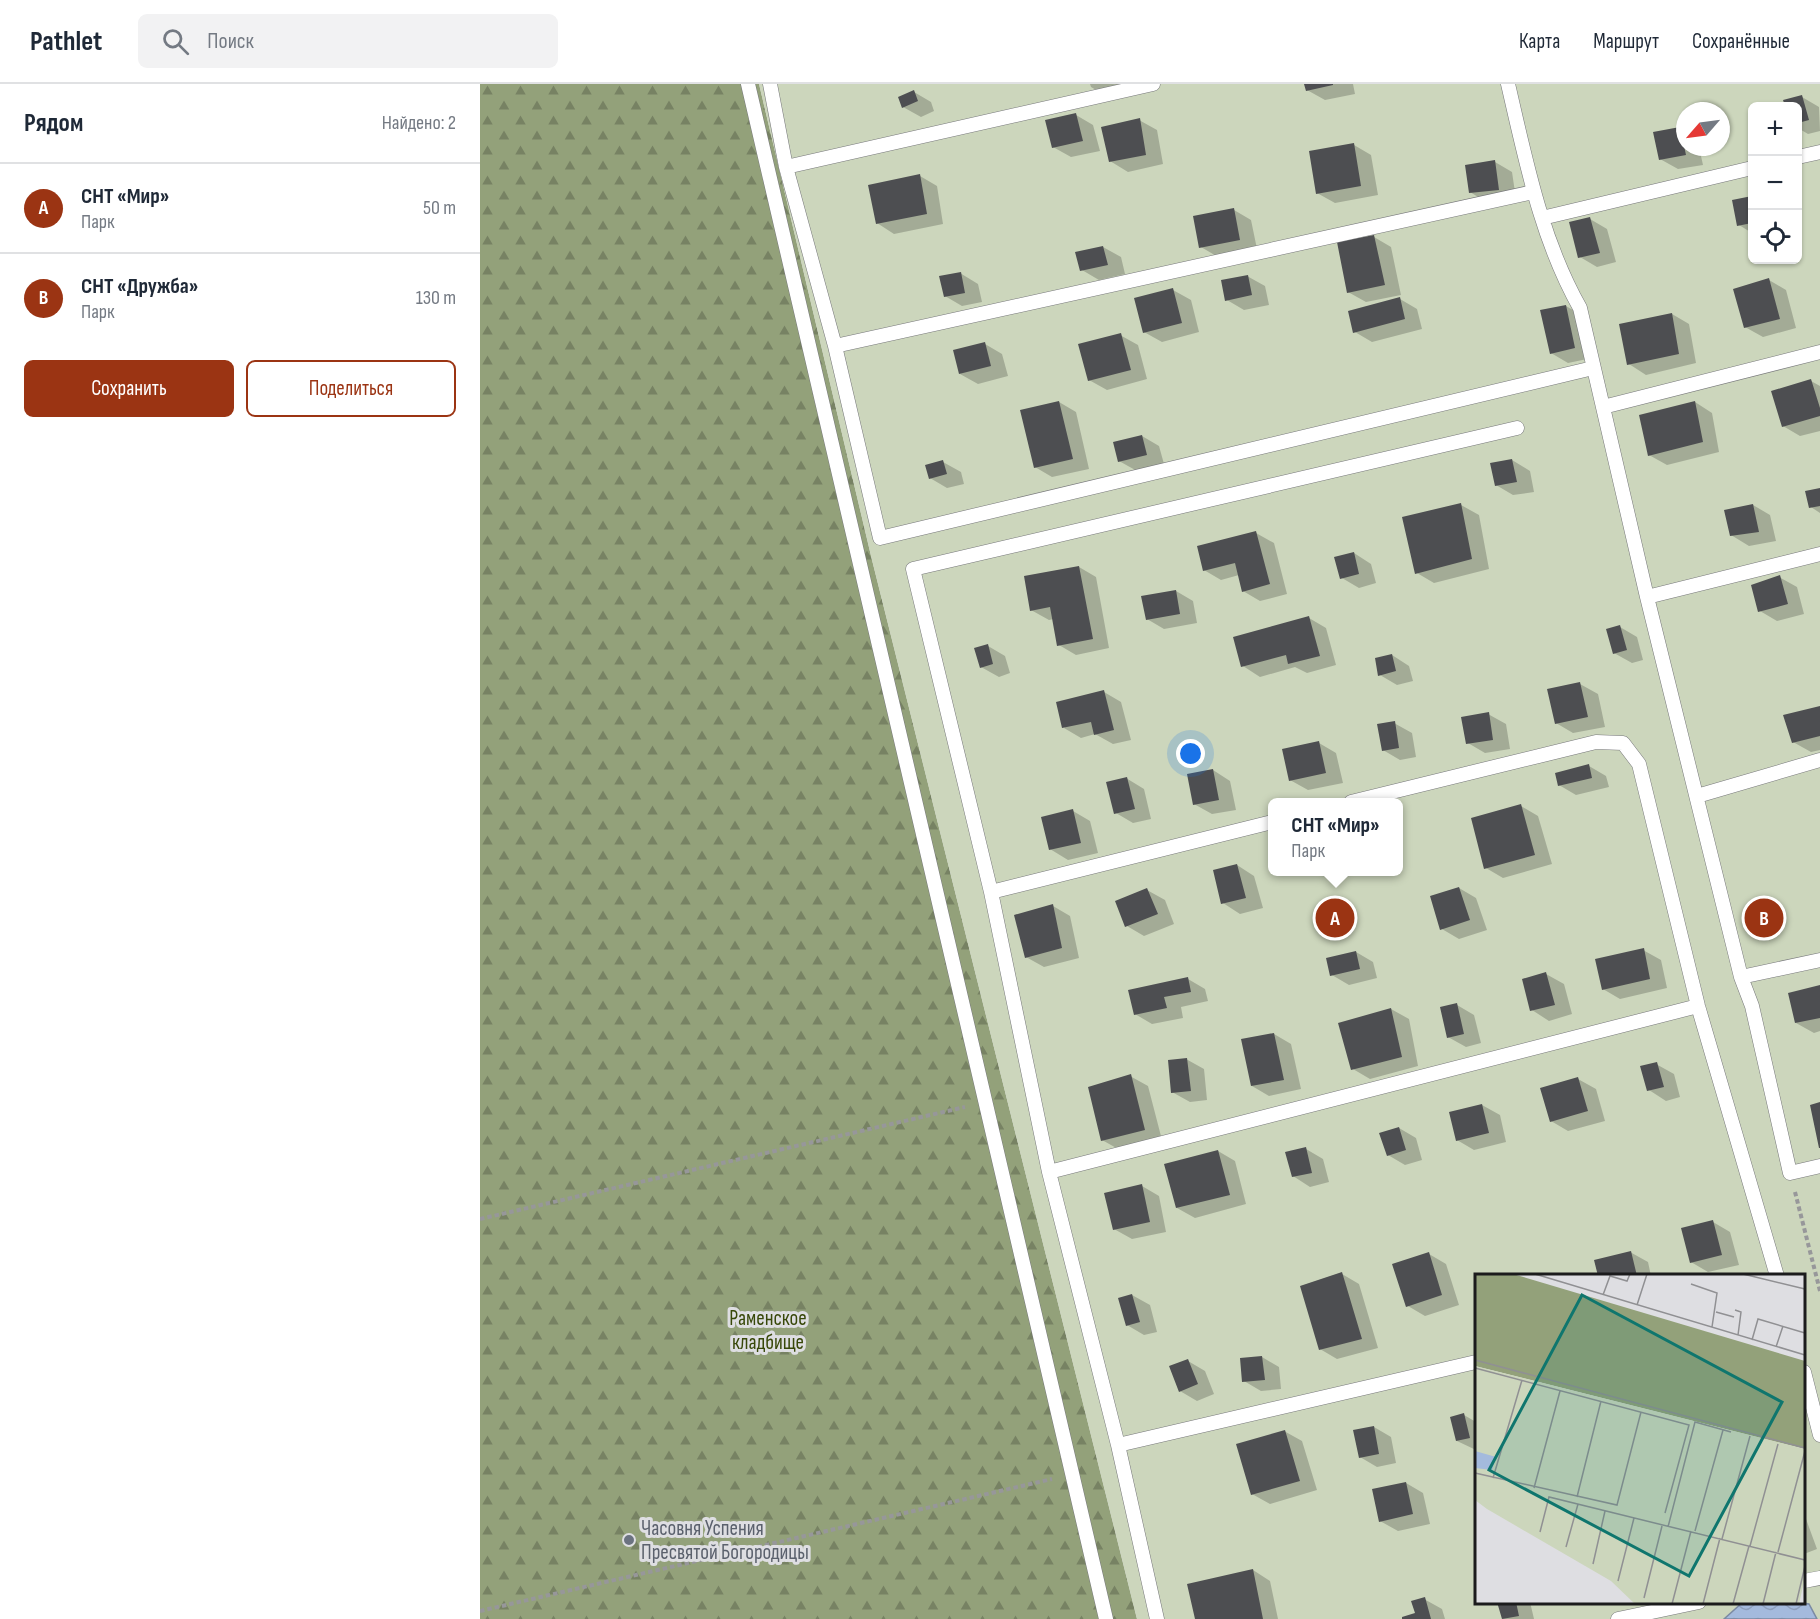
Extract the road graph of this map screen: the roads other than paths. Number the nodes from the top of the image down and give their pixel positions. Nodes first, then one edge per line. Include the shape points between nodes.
1 (748, 84) edge
2 (770, 84) edge
3 (1153, 84) edge
4 (1508, 84) edge
5 (1820, 152) edge
6 (1802, 156) edge
7 (786, 167) junction
8 (1748, 169) edge
9 (1533, 192) junction
10 (1542, 218) junction
11 (835, 346) junction
12 (1820, 352) edge
13 (1593, 368) junction
14 (1603, 407) junction
15 (1517, 428) dead end
16 (1820, 554) edge
17 (1647, 597) junction
18 (1820, 760) edge
19 (1697, 796) junction
20 (1367, 798) edge
21 (1268, 823) edge
22 (991, 892) junction
23 (1820, 960) edge
24 (1741, 977) junction
25 (1698, 1006) junction
26 (1820, 1166) edge
27 (1049, 1172) junction
28 (1778, 1274) edge
29 (1475, 1362) edge
30 (1805, 1379) edge
31 (1820, 1435) edge
32 (1118, 1445) junction
33 (1820, 1578) edge
34 (1805, 1581) edge
35 (1689, 1604) edge
36 (1106, 1619) edge
37 (1157, 1619) edge
38 (1618, 1619) edge

1 - 36 lane
2 - 7 lane
3 - 7 lane
4 - 9 lane
5 - 6 lane
7 - 11 lane
8 - 10 lane
9 - 10 lane
9 - 11 lane
10 - 13 lane via 1563,278 1580,308
11 - 13 lane via 880,538
12 - 14 lane
13 - 14 lane
14 - 17 lane
15 - 22 lane via 913,569
16 - 17 lane
17 - 19 lane
18 - 19 lane
19 - 24 lane
20 - 25 lane via 1596,742 1623,743 1640,764
21 - 22 lane
22 - 27 lane
23 - 24 lane
24 - 26 lane via 1752,1006 1790,1173
25 - 27 lane
25 - 28 lane
27 - 32 lane
29 - 32 lane
30 - 31 lane
32 - 37 lane
33 - 34 lane
35 - 38 lane

